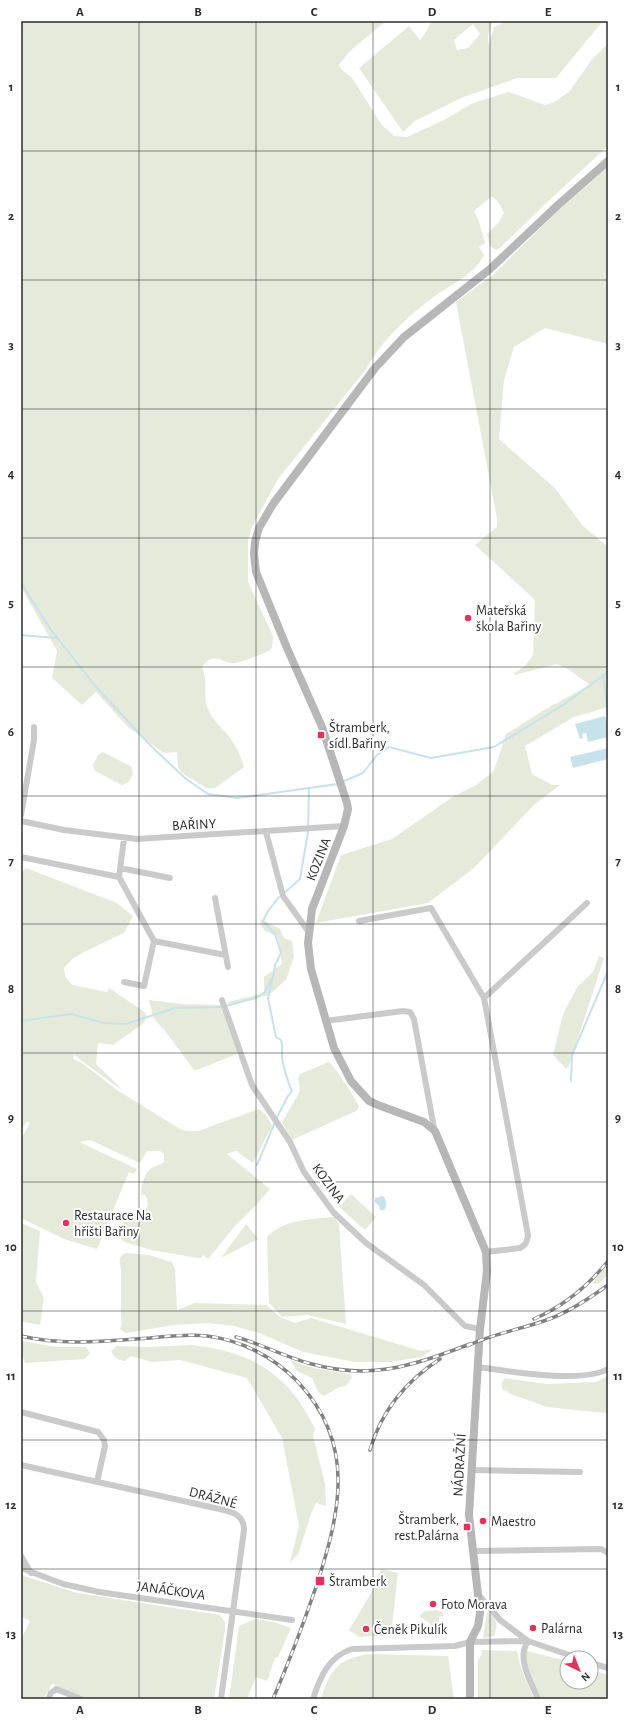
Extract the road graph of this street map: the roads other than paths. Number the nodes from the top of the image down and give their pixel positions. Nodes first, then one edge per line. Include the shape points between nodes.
1 (608, 161) edge
2 (34, 727) dead end
3 (21, 815) edge
4 (21, 821) edge
5 (344, 826) junction
6 (266, 832) junction
7 (124, 839) junction
8 (21, 857) edge
9 (120, 868) junction
10 (119, 877) junction
11 (170, 878) dead end
12 (215, 898) dead end
13 (587, 903) dead end
14 (359, 922) dead end
15 (308, 931) junction
16 (154, 942) junction
17 (225, 955) junction
18 (228, 967) dead end
19 (124, 982) dead end
20 (484, 998) junction
21 (222, 1000) dead end
22 (325, 1021) junction
23 (434, 1128) junction
24 (486, 1252) junction
25 (480, 1329) junction
26 (477, 1367) junction
27 (608, 1369) edge
28 (21, 1412) edge
29 (21, 1465) edge
30 (471, 1470) junction
31 (580, 1472) dead end
32 (97, 1482) junction
33 (473, 1551) junction
34 (608, 1553) edge
35 (21, 1556) edge
36 (21, 1568) edge
37 (31, 1573) junction
38 (478, 1594) junction
39 (233, 1611) junction
40 (292, 1620) dead end
41 (528, 1641) junction
42 (470, 1642) junction
43 (559, 1652) edge
44 (48, 1699) edge
45 (81, 1699) edge
46 (221, 1699) edge
47 (313, 1699) edge
48 (470, 1699) edge
49 (538, 1699) edge

1 - 5 main road, KOZINA via 490,270 404,338 375,368 287,485 259,528 254,548 258,576 322,727 340,778 348,809
2 - 3 street
4 - 7 street, BAŘINY
5 - 6 street, BAŘINY
5 - 15 main road, KOZINA via 312,909
6 - 7 street, BAŘINY
6 - 15 street via 283,896
7 - 9 street
8 - 10 street
9 - 10 street
9 - 11 street
10 - 16 street
12 - 17 street
13 - 20 street
14 - 20 street via 431,908
15 - 22 main road, KOZINA via 310,963
16 - 17 street
16 - 19 street via 144,986
17 - 18 street
20 - 24 street via 528,1235 527,1242 520,1248
21 - 25 street, KOZINA via 252,1085 290,1142 304,1172 334,1213 366,1243 424,1285 465,1326
22 - 23 main road, KOZINA via 342,1066 362,1094 378,1106
22 - 23 street via 403,1010 410,1012 414,1019
23 - 24 main road
24 - 25 main road via 487,1271
25 - 26 main road, NÁDRAŽNÍ
26 - 27 street via 576,1376 591,1375
26 - 30 main road, NÁDRAŽNÍ
28 - 32 street via 98,1432 105,1446
29 - 32 street, DRÁŽNÉ
30 - 31 street
30 - 33 main road, NÁDRAŽNÍ via 469,1515
32 - 39 street, DRÁŽNÉ via 224,1510 239,1516 244,1530
33 - 34 street via 601,1549
33 - 38 main road, NÁDRAŽNÍ
35 - 37 street
36 - 37 street, JANÁČKOVA
37 - 39 street, JANÁČKOVA via 77,1588
38 - 41 street via 500,1620
38 - 42 main road, NÁDRAŽNÍ via 480,1617
39 - 40 street
39 - 46 street
41 - 42 street
41 - 43 street
41 - 49 street via 523,1648 524,1665
42 - 47 street via 455,1646 372,1647 346,1650 328,1665
42 - 48 main road
44 - 45 street via 56,1689

